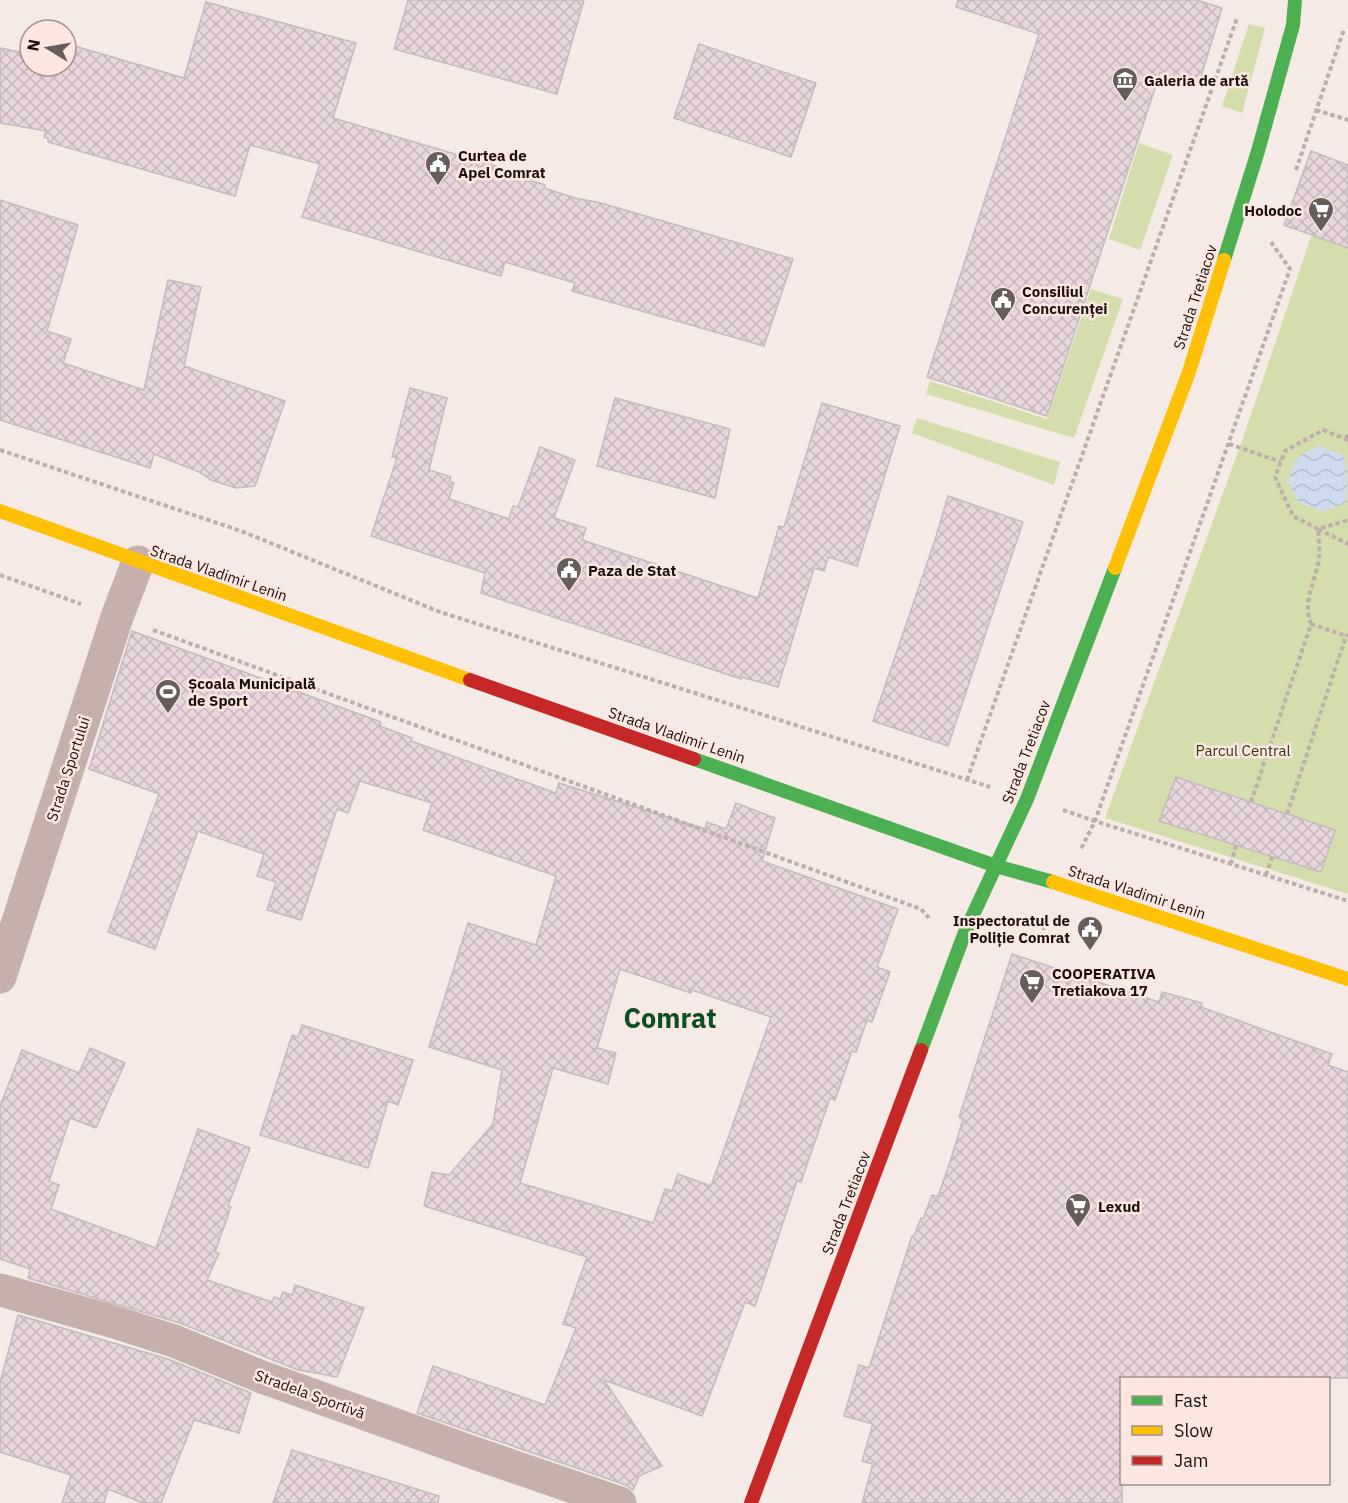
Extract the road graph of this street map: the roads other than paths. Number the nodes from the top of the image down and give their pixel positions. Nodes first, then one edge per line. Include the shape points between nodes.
1 (1295, 0) edge
2 (0, 511) edge
3 (138, 562) junction
4 (996, 866) junction
5 (0, 977) edge
6 (1348, 979) edge
7 (0, 1290) edge
8 (620, 1503) edge
9 (751, 1503) edge

1 - 4 street, Strada Tretiacov via 1293,25 1258,151 1189,372 1027,799
2 - 3 street, Strada Vladimir Lenin
3 - 4 street, Strada Vladimir Lenin
3 - 5 street, Strada Sportului
4 - 6 street, Strada Vladimir Lenin
4 - 9 street, Strada Tretiacov via 965,932
7 - 8 street, Stradela Sportivă via 174,1341 262,1377

